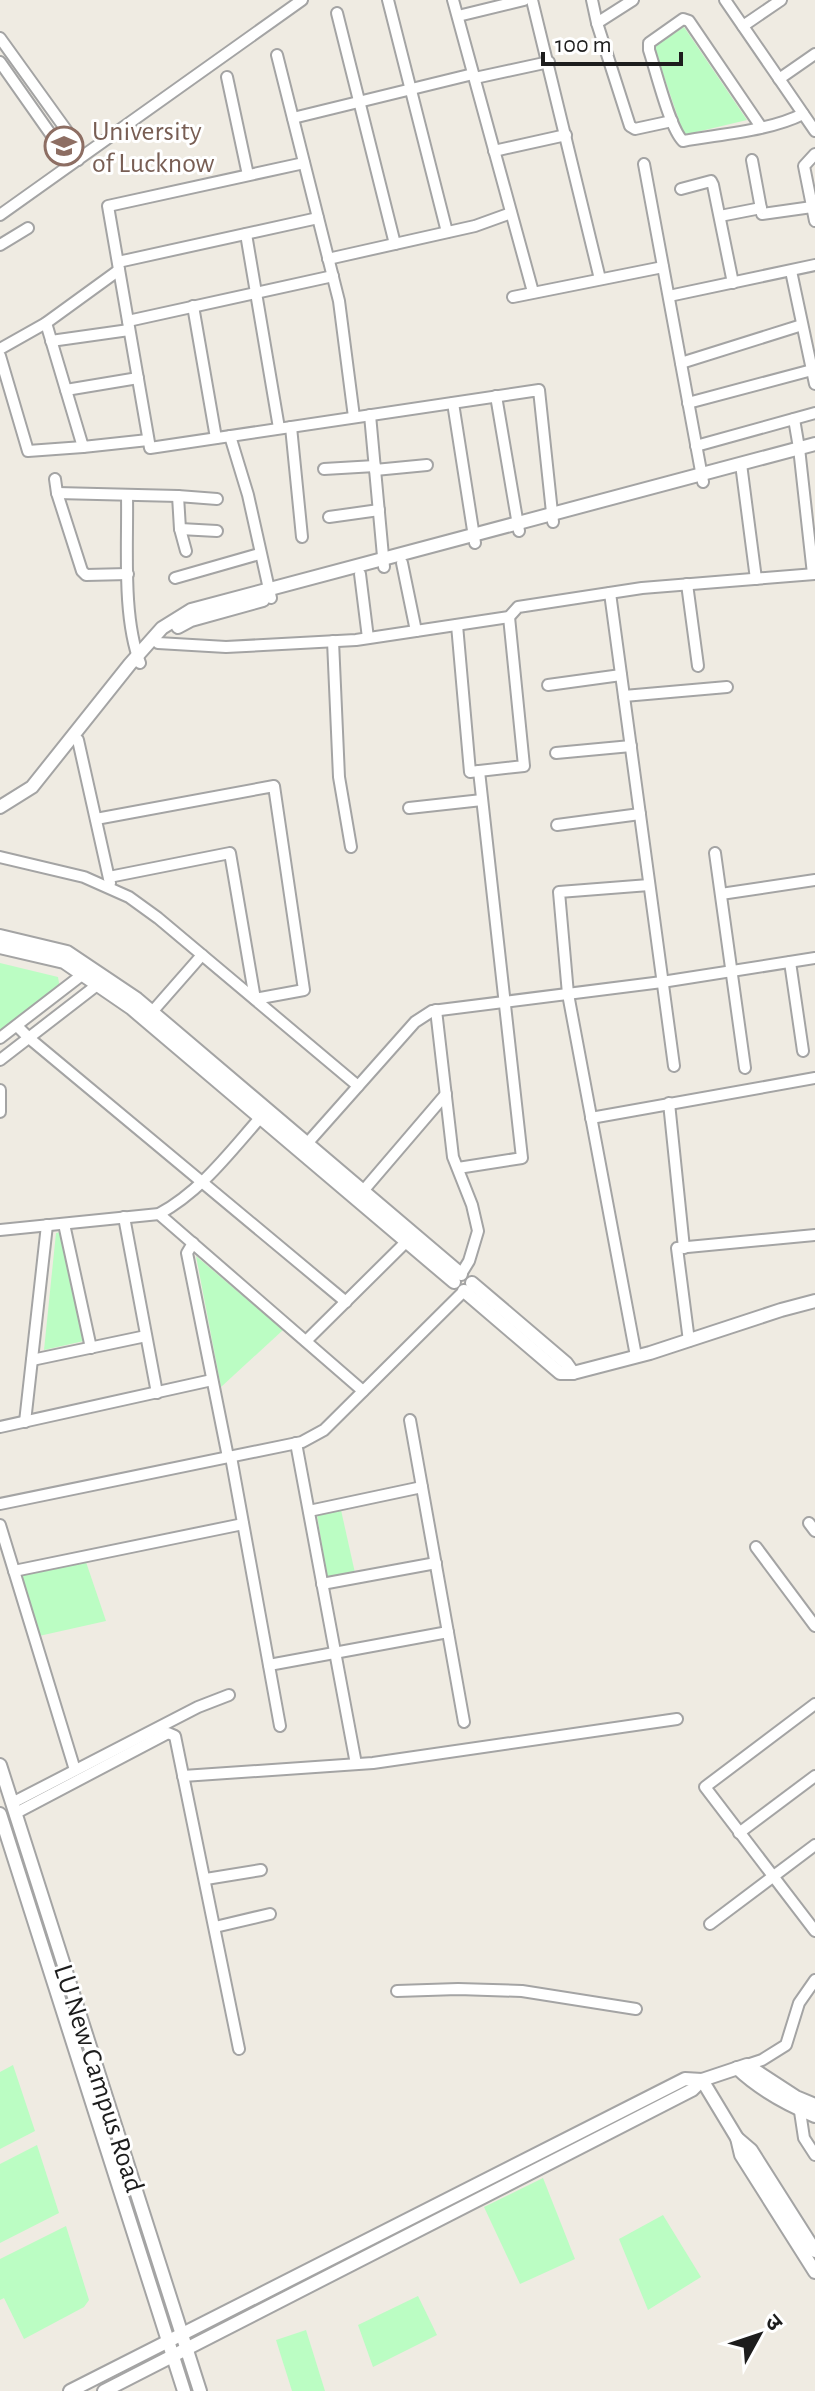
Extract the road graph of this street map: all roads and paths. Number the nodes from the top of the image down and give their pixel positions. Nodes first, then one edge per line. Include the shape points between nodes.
1 (302, 0) edge
2 (388, 0) edge
3 (453, 0) edge
4 (524, 0) edge
5 (532, 0) edge
6 (592, 0) edge
7 (633, 0) edge
8 (725, 0) edge
9 (780, 0) edge
10 (337, 13) dead end
11 (458, 16) junction
12 (597, 23) junction
13 (743, 26) junction
14 (0, 38) edge
15 (815, 54) edge
16 (277, 55) dead end
17 (0, 62) edge
18 (549, 62) junction
19 (474, 76) junction
20 (227, 77) dead end
21 (779, 79) junction
22 (411, 89) junction
23 (360, 102) junction
24 (803, 114) junction
25 (293, 118) junction
26 (672, 121) junction
27 (761, 127) junction
28 (815, 131) edge
29 (566, 135) junction
30 (494, 151) junction
31 (815, 154) edge
32 (78, 160) junction
33 (752, 160) dead end
34 (304, 163) junction
35 (644, 164) dead end
36 (248, 175) junction
37 (811, 184) edge
38 (681, 189) dead end
39 (812, 207) junction
40 (761, 208) junction
41 (511, 213) junction
42 (0, 215) edge
43 (720, 216) junction
44 (318, 218) junction
45 (815, 221) edge
46 (28, 228) dead end
47 (447, 232) junction
48 (246, 234) junction
49 (395, 244) junction
50 (0, 245) edge
51 (328, 259) junction
52 (815, 265) edge
53 (118, 266) junction
54 (663, 267) junction
55 (791, 271) junction
56 (333, 276) junction
57 (600, 279) junction
58 (733, 283) junction
59 (258, 292) junction
60 (533, 292) junction
61 (669, 296) junction
62 (513, 297) dead end
63 (193, 306) junction
64 (46, 323) junction
65 (128, 325) junction
66 (802, 325) junction
67 (51, 341) junction
68 (811, 341) edge
69 (0, 349) edge
70 (0, 356) edge
71 (681, 363) junction
72 (812, 370) junction
73 (138, 378) junction
74 (815, 384) edge
75 (66, 390) junction
76 (496, 396) junction
77 (453, 403) junction
78 (688, 403) junction
79 (815, 413) edge
80 (370, 415) junction
81 (354, 417) junction
82 (794, 419) junction
83 (291, 427) junction
84 (279, 428) junction
85 (230, 436) junction
86 (216, 438) junction
87 (148, 440) junction
88 (815, 444) edge
89 (696, 446) junction
90 (83, 447) junction
91 (799, 452) junction
92 (815, 452) edge
93 (427, 465) dead end
94 (742, 467) junction
95 (375, 468) junction
96 (324, 469) dead end
97 (702, 478) junction
98 (55, 479) dead end
99 (57, 493) junction
100 (127, 495) junction
101 (178, 496) junction
102 (217, 499) dead end
103 (379, 510) junction
104 (329, 517) dead end
105 (552, 518) junction
106 (518, 528) junction
107 (180, 529) junction
108 (217, 531) dead end
109 (302, 537) dead end
110 (474, 539) junction
111 (186, 551) dead end
112 (259, 554) junction
113 (384, 563) junction
114 (402, 563) junction
115 (128, 574) junction
116 (360, 574) junction
117 (814, 574) edge
118 (175, 578) dead end
119 (756, 579) junction
120 (687, 584) junction
121 (610, 593) junction
122 (270, 594) junction
123 (509, 617) junction
124 (457, 625) junction
125 (416, 631) junction
126 (368, 638) junction
127 (333, 641) junction
128 (158, 643) junction
129 (138, 660) junction
130 (698, 666) dead end
131 (621, 675) junction
132 (548, 685) dead end
133 (727, 687) dead end
134 (624, 696) junction
135 (99, 708) junction
136 (78, 740) junction
137 (631, 746) junction
138 (556, 753) dead end
139 (479, 771) junction
140 (22, 799) junction
141 (482, 800) junction
142 (0, 807) edge
143 (409, 808) dead end
144 (640, 814) junction
145 (0, 815) edge
146 (96, 819) junction
147 (557, 825) dead end
148 (351, 847) dead end
149 (715, 853) dead end
150 (0, 857) edge
151 (815, 880) edge
152 (110, 883) junction
153 (649, 885) junction
154 (721, 894) junction
155 (0, 936) edge
156 (0, 947) edge
157 (202, 955) junction
158 (815, 958) edge
159 (790, 962) junction
160 (732, 971) junction
161 (86, 972) junction
162 (101, 982) junction
163 (662, 982) junction
164 (568, 994) junction
165 (255, 999) junction
166 (506, 1001) junction
167 (436, 1010) junction
168 (152, 1012) junction
169 (17, 1026) junction
170 (0, 1038) edge
171 (29, 1038) junction
172 (803, 1051) dead end
173 (0, 1060) edge
174 (674, 1066) dead end
175 (745, 1068) dead end
176 (815, 1078) edge
177 (358, 1086) junction
178 (0, 1090) edge
179 (446, 1094) junction
180 (669, 1103) junction
181 (0, 1112) edge
182 (260, 1118) junction
183 (591, 1118) junction
184 (304, 1148) junction
185 (458, 1168) junction
186 (203, 1182) junction
187 (363, 1191) junction
188 (159, 1214) junction
189 (124, 1217) junction
190 (64, 1224) junction
191 (47, 1225) junction
192 (0, 1230) edge
193 (815, 1235) edge
194 (406, 1242) junction
195 (193, 1243) junction
196 (684, 1248) junction
197 (463, 1282) junction
198 (815, 1301) edge
199 (346, 1302) junction
200 (146, 1336) junction
201 (306, 1341) junction
202 (689, 1341) junction
203 (91, 1348) junction
204 (636, 1356) junction
205 (32, 1360) junction
206 (212, 1380) junction
207 (363, 1391) junction
208 (157, 1393) junction
209 (410, 1420) dead end
210 (25, 1422) junction
211 (0, 1427) edge
212 (296, 1443) junction
213 (229, 1457) junction
214 (422, 1487) junction
215 (0, 1504) edge
216 (309, 1511) junction
217 (243, 1524) junction
218 (0, 1525) edge
219 (756, 1547) dead end
220 (436, 1563) junction
221 (14, 1571) junction
222 (322, 1584) junction
223 (815, 1626) edge
224 (448, 1632) junction
225 (335, 1653) junction
226 (269, 1665) junction
227 (229, 1695) dead end
228 (815, 1704) edge
229 (677, 1719) dead end
230 (464, 1722) dead end
231 (280, 1726) dead end
232 (356, 1764) junction
233 (0, 1765) edge
234 (75, 1770) junction
235 (183, 1776) junction
236 (815, 1776) edge
237 (5, 1814) edge
238 (739, 1833) junction
239 (815, 1845) edge
240 (261, 1870) dead end
241 (773, 1877) junction
242 (206, 1879) junction
243 (270, 1914) dead end
244 (710, 1924) dead end
245 (215, 1927) junction
246 (815, 1931) edge
247 (815, 1980) edge
248 (397, 1991) dead end
249 (815, 1991) edge
250 (799, 2003) junction
251 (636, 2009) dead end
252 (239, 2049) dead end
253 (742, 2066) junction
254 (702, 2080) junction
255 (796, 2097) junction
256 (815, 2105) edge
257 (801, 2110) junction
258 (815, 2116) edge
259 (737, 2138) junction
260 (815, 2155) edge
261 (447, 2208) junction
262 (815, 2251) edge
263 (815, 2272) edge
264 (182, 2335) junction
265 (168, 2342) junction
266 (187, 2349) junction
267 (173, 2356) junction
268 (70, 2391) edge
269 (104, 2391) edge
270 (184, 2391) edge
271 (200, 2391) edge

1 - 32 street
2 - 22 street
3 - 11 street
4 - 11 street
5 - 18 street
6 - 12 street
7 - 12 street
8 - 13 street
9 - 13 street
10 - 23 street
11 - 19 street
12 - 26 street via 630,126
13 - 21 street
14 - 32 street via 72,138
15 - 21 street
16 - 25 street
17 - 32 street via 59,146
18 - 19 street
18 - 29 street
19 - 22 street
19 - 30 street
20 - 36 street
21 - 24 street
22 - 23 street
22 - 47 street
23 - 25 street
23 - 49 street
24 - 27 street
24 - 28 street
25 - 34 street
26 - 27 street via 683,141
26 - 27 street via 649,43 683,19
29 - 30 street
29 - 57 street
30 - 41 street
31 - 37 street via 804,166
32 - 42 street
33 - 40 street
34 - 36 street
34 - 44 street
35 - 54 street
36 - 53 street via 108,206
37 - 39 street
38 - 43 street via 711,181
39 - 40 street via 764,215
39 - 45 street
40 - 43 street
41 - 47 street
41 - 60 street
43 - 58 street
44 - 48 street
44 - 51 street
46 - 50 street
47 - 49 street
48 - 53 street
48 - 59 street
49 - 51 street
51 - 56 street
52 - 55 street
53 - 64 street
53 - 65 street
54 - 57 street
54 - 61 street
55 - 58 street
55 - 66 street
56 - 59 street
56 - 81 street
57 - 60 street
58 - 61 street
59 - 63 street
59 - 84 street
60 - 62 street
61 - 71 street
63 - 65 street
63 - 86 street
64 - 67 street
64 - 69 street
65 - 67 street
65 - 73 street
66 - 68 street
66 - 71 street
67 - 75 street
68 - 72 street
70 - 90 street via 28,451
71 - 78 street
72 - 74 street
72 - 78 street
73 - 75 street
73 - 87 street
75 - 90 street
76 - 77 street
76 - 105 street via 539,390
76 - 106 street
77 - 80 street
77 - 110 street
78 - 89 street
79 - 82 street
80 - 81 street
80 - 95 street
81 - 83 street
82 - 89 street
82 - 91 street
83 - 84 street
83 - 109 street
84 - 85 street
85 - 86 street
85 - 112 street
86 - 87 street via 150,448
87 - 90 street
88 - 91 street
89 - 97 street
91 - 92 street
91 - 94 street
91 - 117 street
93 - 95 street
94 - 97 street
94 - 119 street
95 - 96 street
95 - 103 street
97 - 105 street
98 - 99 street
99 - 100 street
99 - 115 street via 82,571
100 - 101 street
100 - 115 street
101 - 102 street
101 - 107 street
103 - 104 street
103 - 113 street
105 - 106 street
106 - 110 street
107 - 108 street
107 - 111 street
110 - 113 street
110 - 114 street
112 - 118 street
112 - 122 street
113 - 114 street
113 - 116 street
113 - 122 street
114 - 125 street
115 - 129 street
116 - 122 street
116 - 126 street
117 - 119 street
119 - 120 street
120 - 121 street
120 - 130 street
121 - 123 street via 518,607
121 - 131 street
122 - 128 street via 191,620
122 - 129 street via 191,610 162,628
123 - 124 street
123 - 139 street via 524,766
124 - 125 street
124 - 139 street via 470,772
125 - 126 street
126 - 127 street
127 - 128 street via 226,647
127 - 148 street via 339,777
128 - 129 street
129 - 135 street
131 - 132 street
131 - 134 street
133 - 134 street
134 - 137 street
135 - 136 street
135 - 140 street
136 - 140 street via 40,790
136 - 146 street
137 - 138 street
137 - 144 street
139 - 141 street
140 - 142 street
140 - 145 street
141 - 143 street
141 - 166 street
144 - 147 street
144 - 153 street
146 - 152 street
146 - 165 street via 274,786 304,990
149 - 154 street
150 - 152 street
151 - 154 street
152 - 157 street
152 - 165 street via 230,853
153 - 163 street
153 - 164 street via 559,892
154 - 160 street
155 - 161 street via 67,952
156 - 161 street
157 - 165 street
157 - 168 street
158 - 159 street
159 - 160 street
159 - 172 street
160 - 163 street
160 - 175 street
161 - 162 street
161 - 169 street
162 - 168 street
162 - 171 street
162 - 182 street
163 - 164 street
163 - 174 street
164 - 166 street
164 - 183 street
165 - 177 street
166 - 167 street
166 - 185 street via 522,1158
167 - 177 street via 415,1022
167 - 179 street
168 - 184 street
169 - 170 street
169 - 171 street
171 - 173 street
171 - 186 street
176 - 180 street
177 - 184 street
178 - 181 street
179 - 185 street
179 - 187 street
180 - 183 street
180 - 196 street
182 - 184 street
182 - 186 street
183 - 204 street
184 - 187 street
184 - 194 street
185 - 197 street via 478,1231
186 - 188 street
186 - 199 street
187 - 197 street
188 - 189 street
188 - 195 street
189 - 190 street
189 - 200 street
190 - 191 street
190 - 203 street
191 - 192 street
191 - 205 street
193 - 196 street
194 - 197 street
194 - 199 street
195 - 201 street
195 - 206 street via 187,1253
196 - 202 street via 677,1248
197 - 204 street via 573,1373
197 - 207 street
198 - 202 street
199 - 201 street
200 - 203 street
200 - 208 street
201 - 207 street
202 - 204 street
203 - 205 street
205 - 210 street
206 - 208 street
206 - 213 street
207 - 212 street via 324,1430
208 - 210 street
209 - 214 street
210 - 211 street
212 - 213 street
212 - 216 street
213 - 215 street
213 - 217 street
214 - 216 street
214 - 220 street
216 - 222 street
217 - 221 street
217 - 226 street
218 - 221 street
219 - 223 street
220 - 222 street
220 - 224 street
221 - 234 street
222 - 225 street
224 - 225 street
224 - 230 street
225 - 226 street
225 - 232 street
226 - 231 street
227 - 234 street
228 - 238 street via 705,1787
229 - 232 street
232 - 235 street
233 - 237 street, LU New Campus Road
234 - 237 street
235 - 237 street via 175,1736 168,1733
235 - 242 street
236 - 238 street
237 - 264 street, LU New Campus Road
237 - 265 street, LU New Campus Road
238 - 241 street
239 - 241 street
240 - 242 street
241 - 244 street
241 - 246 street
242 - 245 street
243 - 245 street
245 - 252 street
247 - 250 street
248 - 251 street via 522,1991
249 - 250 street
250 - 253 street via 786,2045
253 - 254 street
253 - 255 street
253 - 257 street via 754,2084
254 - 259 street
254 - 261 street via 692,2090
255 - 256 street
255 - 257 street
257 - 258 street
257 - 260 street via 804,2138
259 - 262 street via 751,2150
259 - 263 street via 741,2155
261 - 264 street
261 - 266 street
264 - 265 street
264 - 266 street, LU New Campus Road
265 - 267 street, LU New Campus Road
265 - 268 street
266 - 267 street
266 - 271 street, LU New Campus Road
267 - 269 street
267 - 270 street, LU New Campus Road

